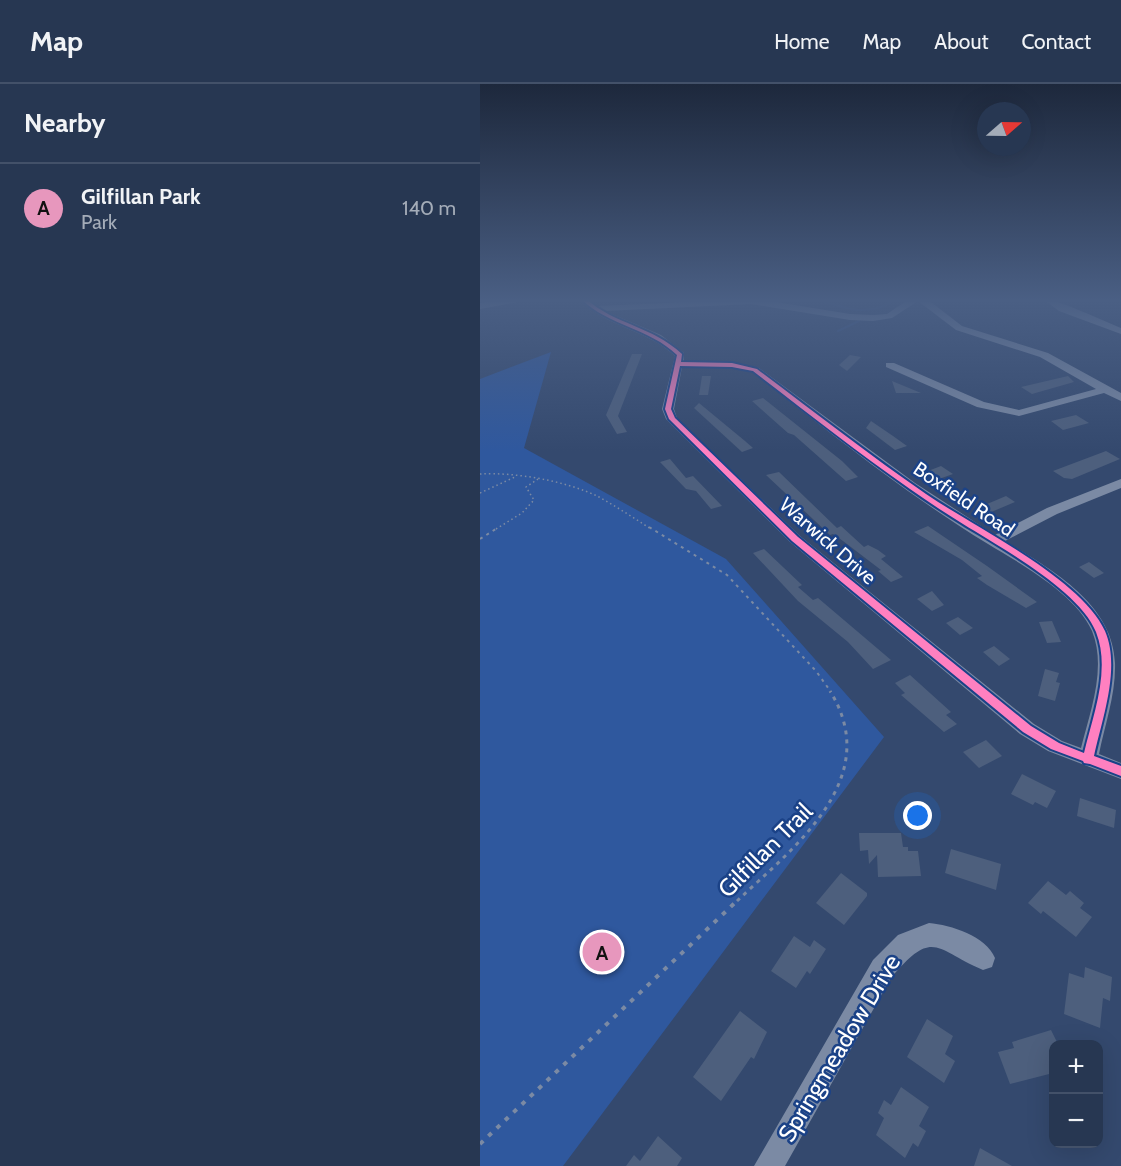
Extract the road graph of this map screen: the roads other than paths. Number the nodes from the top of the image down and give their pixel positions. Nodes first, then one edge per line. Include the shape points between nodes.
1 (676, 349) edge
2 (1024, 349) edge
3 (680, 364) junction
4 (890, 365) dead end
5 (1107, 389) junction
6 (1121, 398) edge
7 (1121, 483) edge
8 (993, 541) junction
9 (1088, 760) junction
10 (1121, 771) edge
11 (982, 958) dead end
12 (769, 1166) edge

1 - 3 street
2 - 5 street
3 - 8 street, Boxfield Road via 732,365 755,370 934,503
3 - 9 street, Warwick Drive via 668,409 686,434 795,539 874,605 1027,729
4 - 5 street via 981,405 1019,413
5 - 6 street
7 - 8 street
8 - 9 street, Boxfield Road via 1065,588 1086,608 1100,631 1106,655 1105,679
9 - 10 street, Warwick Drive
11 - 12 street, Springmeadow Drive via 961,942 937,934 915,937 898,947

